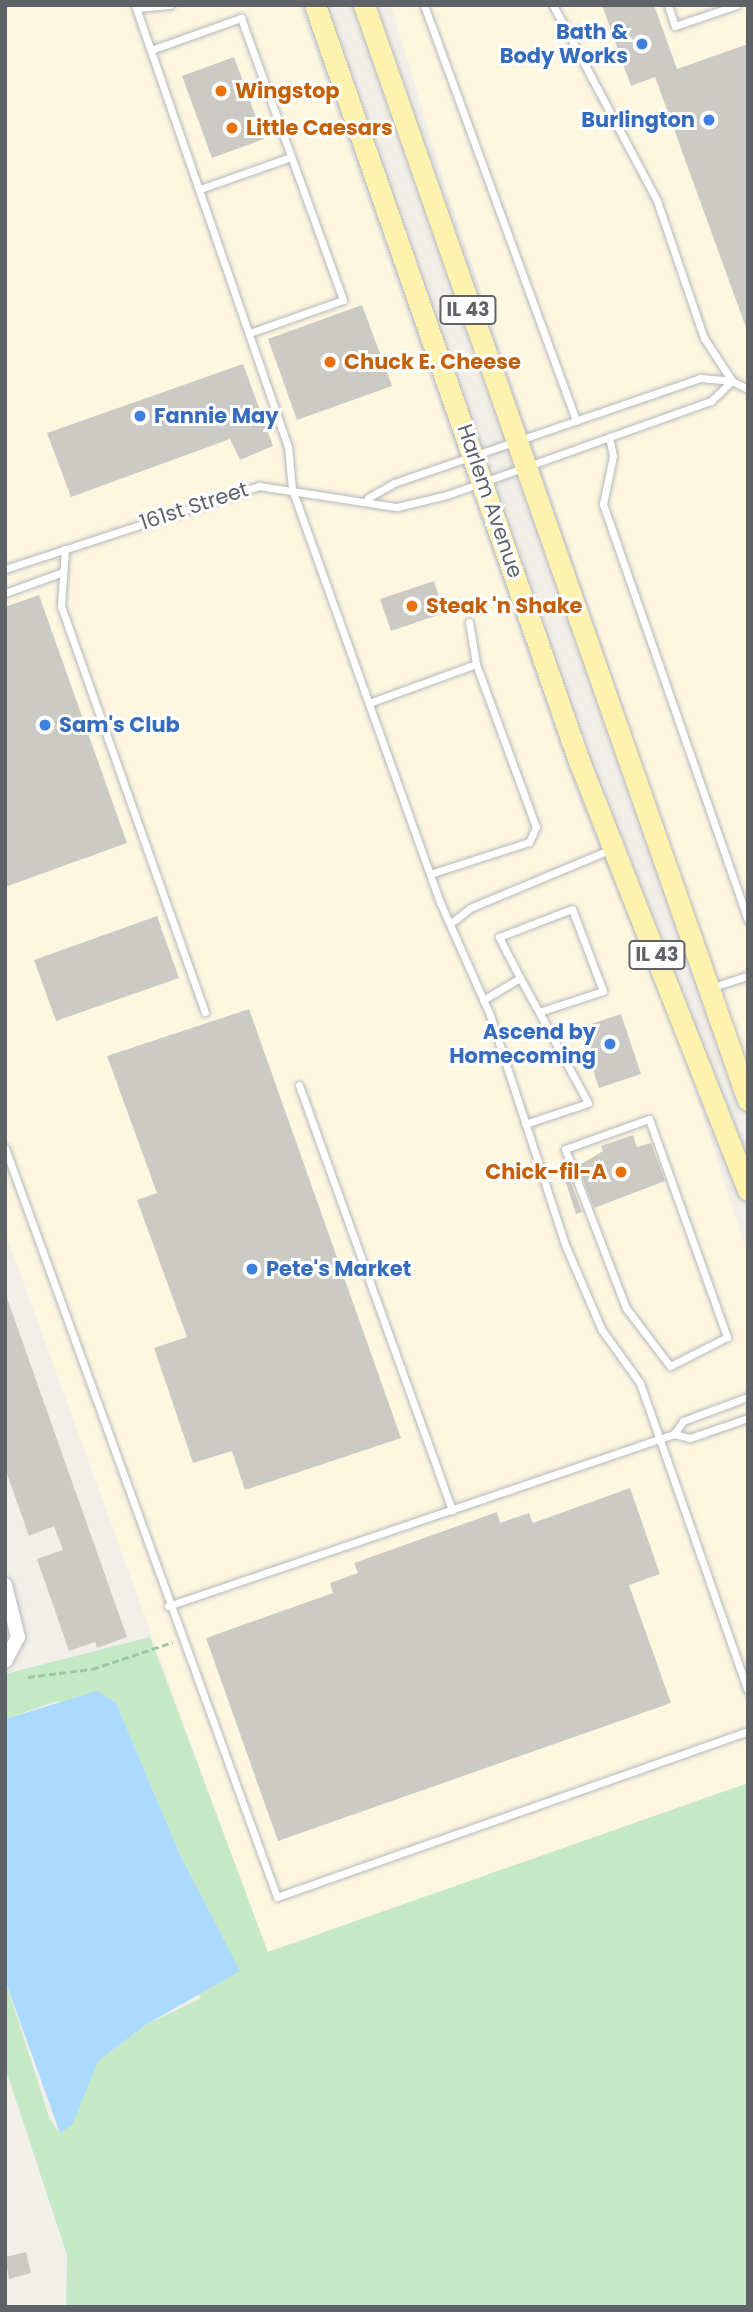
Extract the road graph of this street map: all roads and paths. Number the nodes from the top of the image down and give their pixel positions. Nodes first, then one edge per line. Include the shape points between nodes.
1 (170, 5) edge
2 (315, 5) edge
3 (364, 5) edge
4 (424, 5) edge
5 (553, 5) edge
6 (668, 5) edge
7 (737, 5) edge
8 (137, 6) edge
9 (151, 50) junction
10 (291, 157) junction
11 (200, 189) junction
12 (250, 333) junction
13 (732, 381) junction
14 (748, 389) edge
15 (576, 421) junction
16 (609, 438) junction
17 (515, 444) junction
18 (476, 458) junction
19 (523, 470) junction
20 (485, 484) junction
21 (292, 489) junction
22 (368, 498) junction
23 (65, 549) junction
24 (5, 569) edge
25 (63, 572) junction
26 (5, 593) edge
27 (469, 622) dead end
28 (477, 664) junction
29 (369, 703) junction
30 (613, 848) junction
31 (430, 874) junction
32 (748, 920) edge
33 (451, 923) junction
34 (748, 976) edge
35 (520, 978) junction
36 (710, 988) junction
37 (484, 1000) junction
38 (205, 1012) dead end
39 (539, 1012) junction
40 (299, 1085) dead end
41 (748, 1100) edge
42 (525, 1124) junction
43 (5, 1148) edge
44 (748, 1190) edge
45 (597, 1236) joint
46 (748, 1397) edge
47 (748, 1418) edge
48 (674, 1434) junction
49 (660, 1439) junction
50 (452, 1510) junction
51 (5, 1586) edge
52 (168, 1606) junction
53 (186, 1636) junction
54 (9, 1655) edge
55 (28, 1677) dead end
56 (748, 1691) edge
57 (748, 1731) edge

1 - 8 lane
2 - 18 main road, Harlem Avenue / IL 43
3 - 17 main road, Harlem Avenue / IL 43
4 - 15 lane
5 - 13 lane via 639,163 704,338
6 - 7 lane via 675,26
8 - 9 lane
9 - 10 lane via 241,18
9 - 11 lane
10 - 11 lane
10 - 12 lane via 343,300
11 - 12 lane
12 - 21 lane via 288,446
13 - 14 lane
13 - 15 lane via 700,378
13 - 16 lane, 161st Street via 711,401
15 - 17 lane
16 - 19 lane, 161st Street
16 - 32 lane via 613,456 603,504
17 - 18 lane
17 - 19 main road, Harlem Avenue / IL 43
18 - 20 main road, Harlem Avenue / IL 43
18 - 22 lane via 394,483
19 - 20 lane, 161st Street
19 - 36 main road, Harlem Avenue / IL 43
20 - 22 lane, 161st Street via 397,507
20 - 30 main road, Harlem Avenue / IL 43
21 - 22 lane, 161st Street
21 - 23 lane, 161st Street via 259,486
21 - 29 lane
23 - 24 lane, 161st Street
23 - 25 lane
25 - 26 lane
25 - 38 lane via 61,606
27 - 28 lane
28 - 29 lane
28 - 31 lane via 535,834
29 - 31 lane
30 - 33 lane via 470,908
30 - 44 main road, Harlem Avenue / IL 43
31 - 33 lane
33 - 37 lane
34 - 36 lane
35 - 37 lane
35 - 39 lane
35 - 39 lane via 499,937 572,909 603,991
36 - 41 main road, Harlem Avenue / IL 43
37 - 42 lane
39 - 42 lane via 588,1103
40 - 50 lane
42 - 49 lane via 566,1247 602,1330 640,1382
43 - 52 lane
45 - 45 lane via 565,1149 649,1119 727,1337 670,1366 626,1308
46 - 48 lane via 683,1421
47 - 48 lane via 690,1438
48 - 49 lane
49 - 50 lane
49 - 56 lane
50 - 52 lane
51 - 54 street via 18,1623
52 - 53 lane
53 - 55 path via 140,1657
53 - 57 lane via 277,1897

